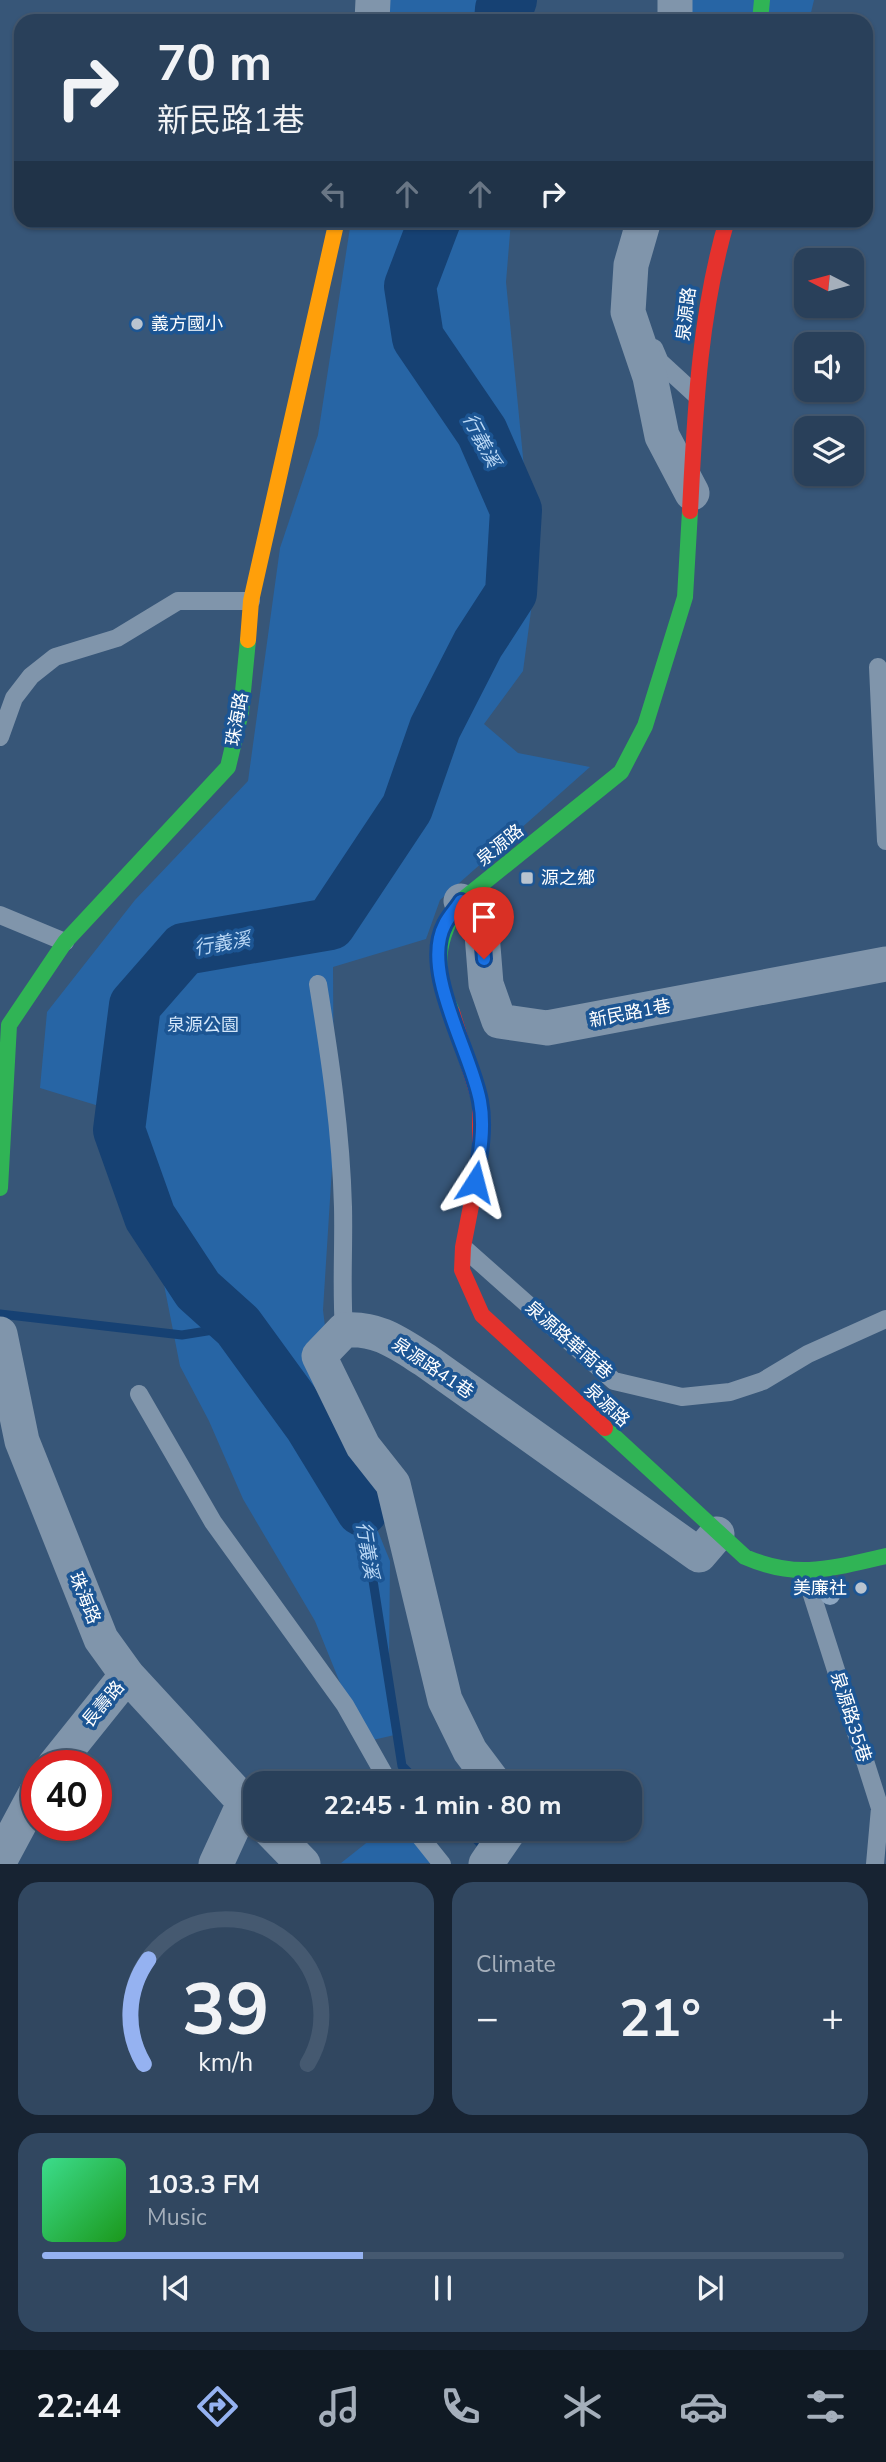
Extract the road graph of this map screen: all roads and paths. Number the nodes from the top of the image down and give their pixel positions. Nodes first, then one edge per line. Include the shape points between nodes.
1 (335, 228) edge
2 (642, 228) edge
3 (725, 228) edge
4 (630, 282) junction
5 (696, 395) junction
6 (692, 493) junction
7 (251, 601) junction
8 (878, 667) dead end
9 (0, 737) edge
10 (886, 841) edge
11 (461, 901) junction
12 (0, 915) edge
13 (65, 942) junction
14 (886, 964) edge
15 (318, 984) dead end
16 (5, 1026) edge
17 (0, 1188) edge
18 (463, 1247) junction
19 (886, 1319) edge
20 (344, 1330) junction
21 (0, 1334) edge
22 (139, 1394) dead end
23 (717, 1534) junction
24 (886, 1556) edge
25 (804, 1573) junction
26 (127, 1675) junction
27 (67, 1750) edge
28 (382, 1771) edge
29 (485, 1771) edge
30 (243, 1801) edge
31 (243, 1820) edge
32 (21, 1821) edge
33 (281, 1841) edge
34 (424, 1841) edge
35 (502, 1841) edge
36 (0, 1860) edge
37 (216, 1864) edge
38 (303, 1864) edge
39 (442, 1864) edge
40 (486, 1864) edge
41 (875, 1864) edge

1 - 7 street, 珠海路
2 - 4 street
3 - 5 street, 泉源路 via 711,274
4 - 5 lane via 660,362
4 - 6 street via 628,312 650,377 662,436
5 - 6 street, 泉源路
6 - 11 street, 泉源路 via 685,597 645,726 621,772
7 - 9 lane via 177,601 117,638 55,657 31,676 15,698
7 - 13 street, 珠海路 via 240,712 228,767
8 - 10 lane
11 - 14 street, 新民路1巷 via 482,934 486,984 499,1021 547,1028
11 - 18 street, 泉源路 via 444,926 440,950 441,990 456,1021 480,1101 480,1160
12 - 13 lane
13 - 16 street, 珠海路
15 - 20 lane via 338,1109
16 - 17 street, 珠海路
18 - 19 lane, 泉源路華南巷 via 614,1381 682,1397 730,1392 763,1381 808,1354
18 - 23 street, 泉源路 via 462,1270 482,1315
20 - 23 street, 泉源路41巷 via 381,1333 425,1360 699,1555
20 - 29 street via 319,1356 363,1446 393,1484 445,1700
21 - 26 street, 珠海路 via 22,1441 101,1639
22 - 28 lane via 213,1522 345,1705
23 - 25 street, 泉源路 via 745,1557 770,1569
24 - 25 street, 泉源路
25 - 41 lane, 泉源路35巷 via 880,1808
26 - 27 street, 長壽路
26 - 30 street, 珠海路
31 - 37 street
32 - 36 street
33 - 38 street
34 - 39 lane
35 - 40 street

